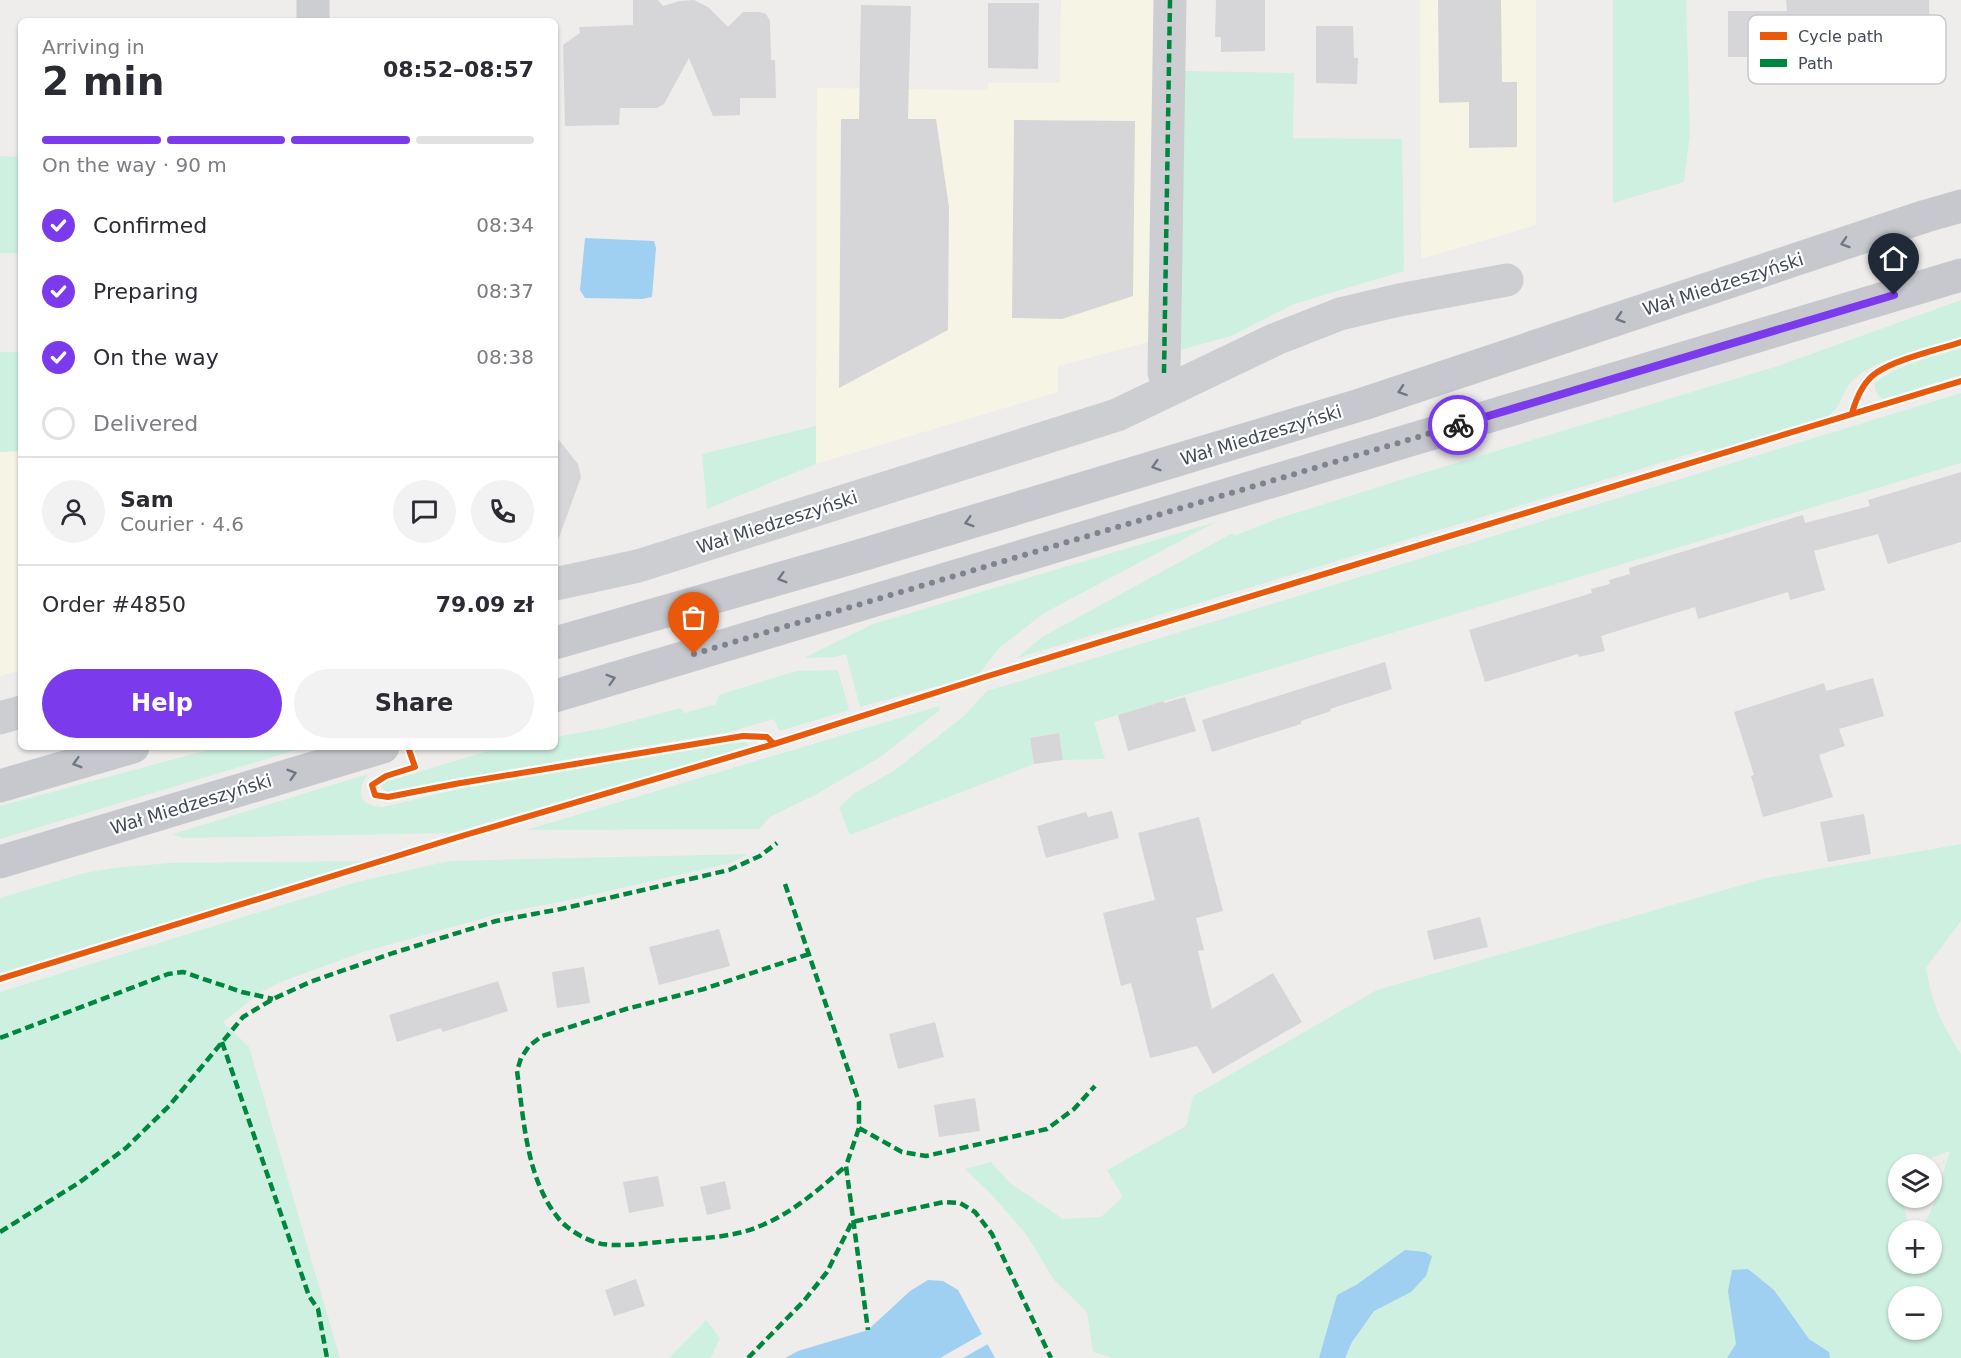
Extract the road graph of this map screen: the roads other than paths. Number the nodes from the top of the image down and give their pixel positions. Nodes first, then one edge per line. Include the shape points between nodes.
1 (313, 0) edge
2 (1170, 0) edge
3 (313, 18) edge
4 (1961, 206) edge
5 (1961, 275) edge
6 (1507, 280) dead end
7 (1164, 373) dead end
8 (558, 583) edge
9 (558, 642) edge
10 (558, 695) edge
11 (18, 713) edge
12 (0, 718) edge
13 (123, 750) edge
14 (373, 750) edge
15 (0, 786) edge
16 (0, 862) edge

1 - 3 street
2 - 7 street
4 -> 9 main road, Wał Miedzeszyński via 1363,404
10 -> 5 main road
6 - 8 street, Wał Miedzeszyński via 1340,314 1276,339 1117,415 649,563
11 - 12 street
13 -> 15 main road
16 -> 14 main road, Wał Miedzeszyński

